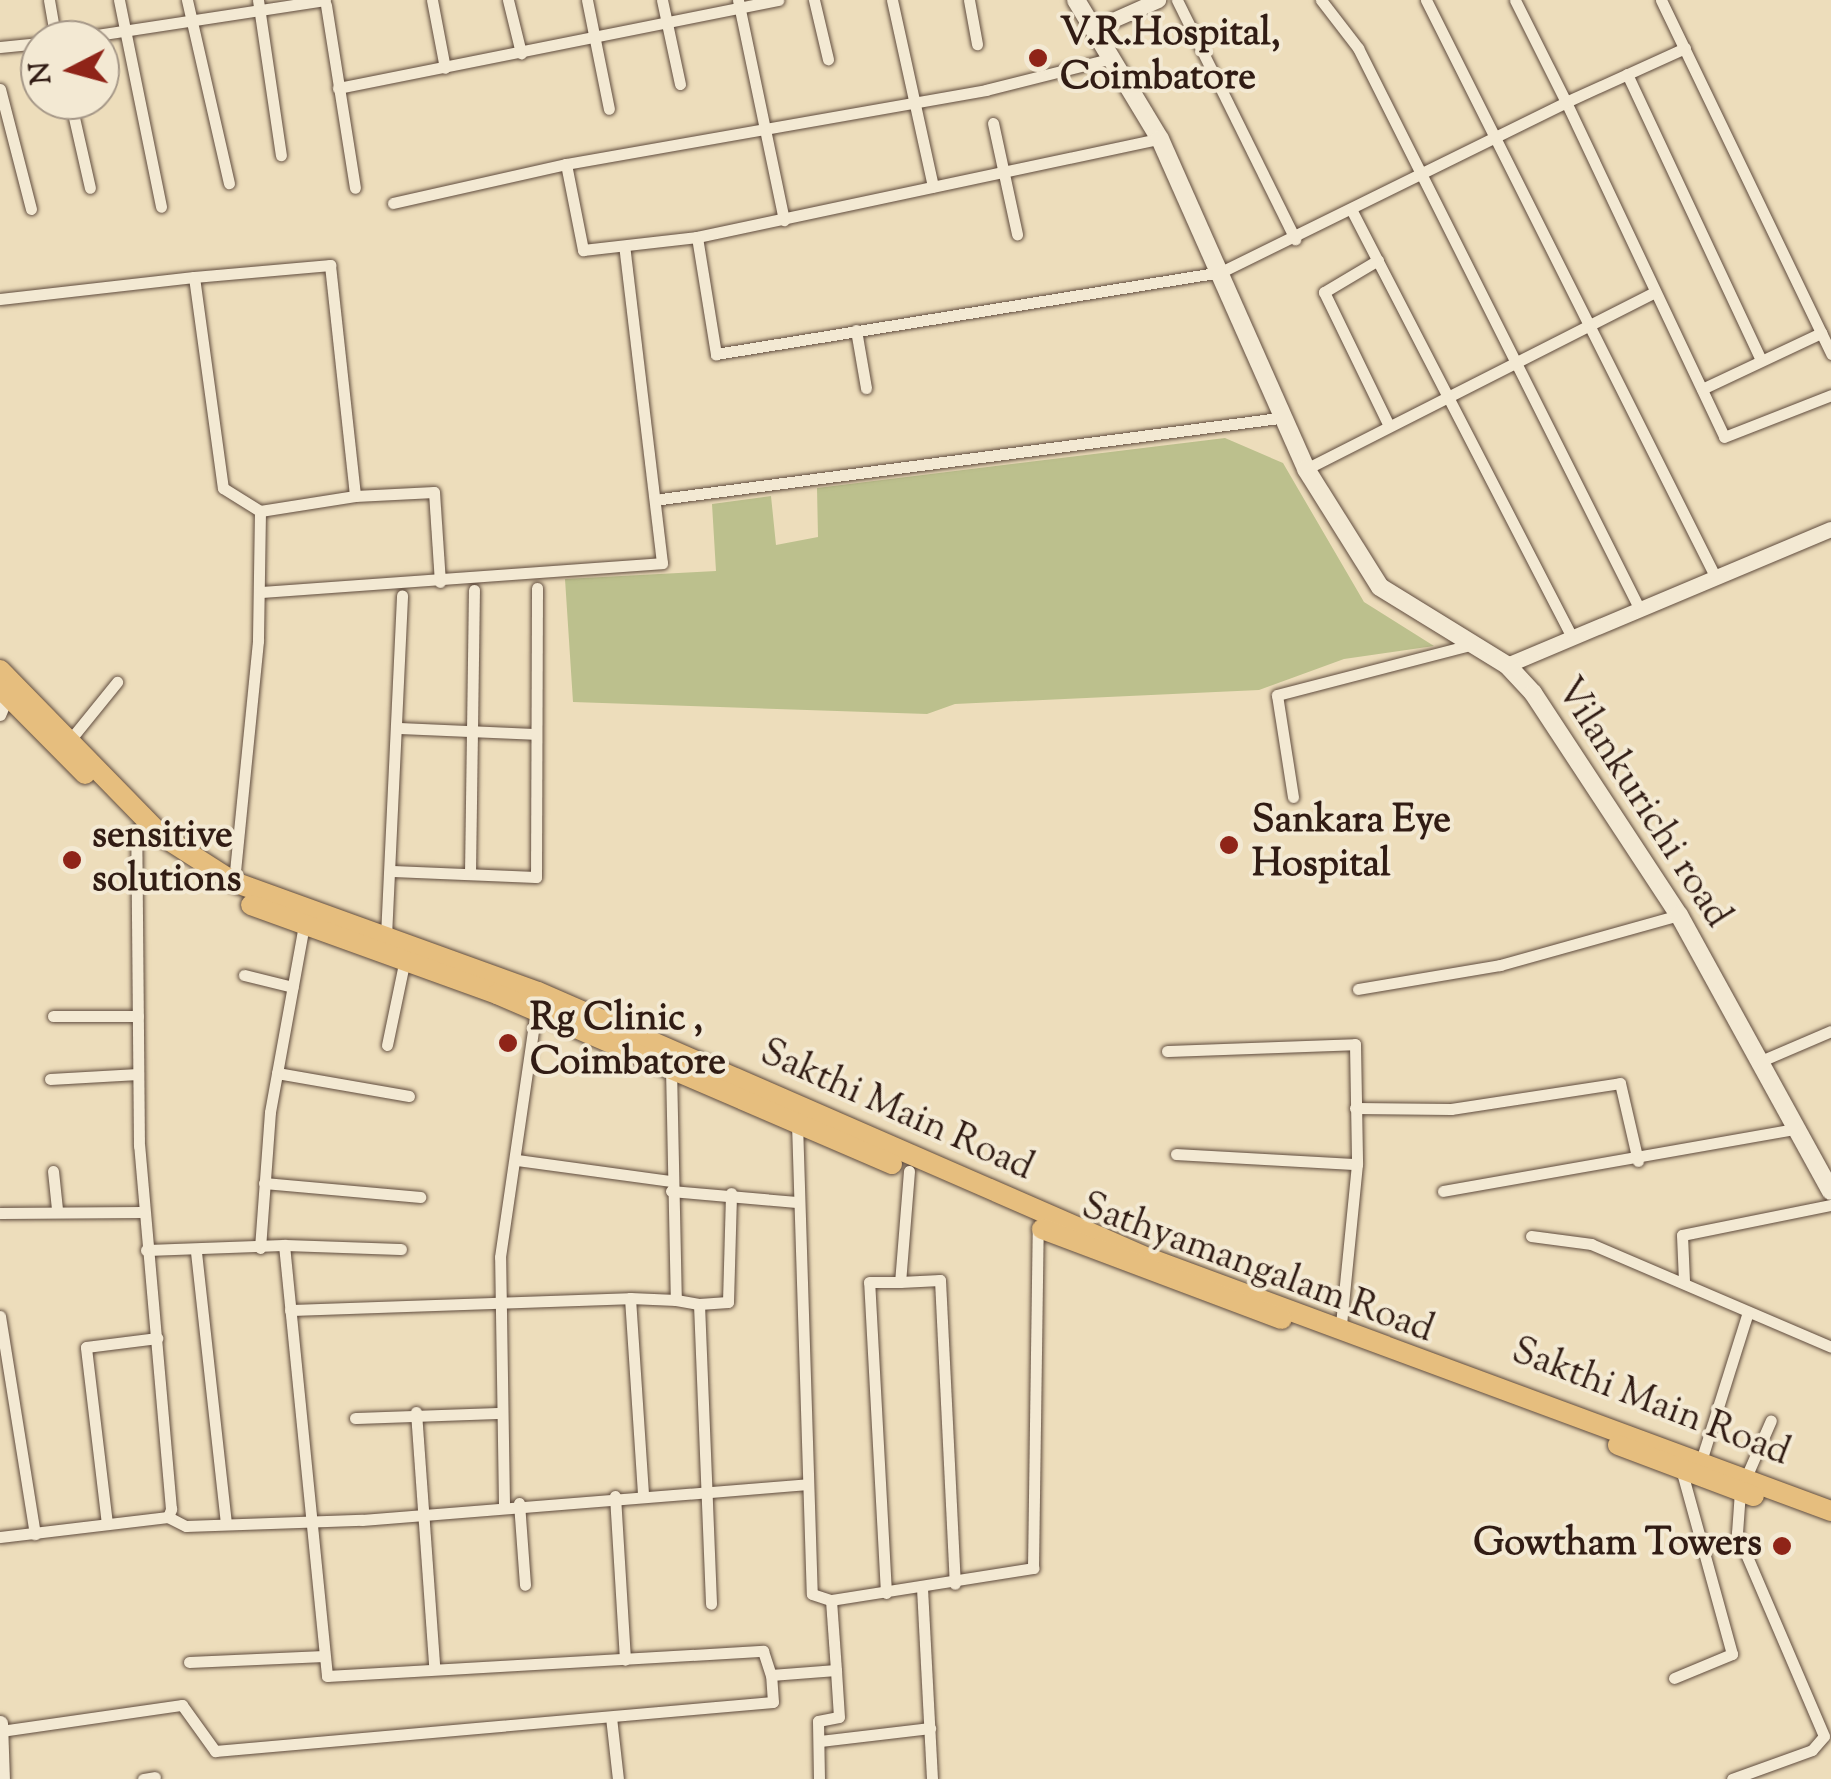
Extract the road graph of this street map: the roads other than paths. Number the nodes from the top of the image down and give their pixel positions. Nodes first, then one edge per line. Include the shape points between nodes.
1 (119, 0) edge
2 (187, 0) edge
3 (258, 0) edge
4 (432, 0) edge
5 (508, 0) edge
6 (586, 0) edge
7 (662, 0) edge
8 (778, 0) edge
9 (814, 0) edge
10 (892, 0) edge
11 (969, 0) edge
12 (1076, 0) edge
13 (1158, 0) edge
14 (1178, 0) edge
15 (1322, 0) edge
16 (1426, 0) edge
17 (1516, 0) edge
18 (1662, 0) edge
19 (326, 3) edge
20 (739, 5) edge
21 (260, 15) junction
22 (666, 21) junction
23 (190, 23) junction
24 (1097, 27) junction
25 (120, 32) edge
26 (124, 32) junction
27 (595, 38) junction
28 (977, 44) dead end
29 (1685, 48) junction
30 (522, 54) junction
31 (1113, 58) junction
32 (828, 59) dead end
33 (445, 68) junction
34 (1627, 74) junction
35 (680, 84) dead end
36 (338, 88) junction
37 (0, 89) edge
38 (916, 101) junction
39 (1566, 102) junction
40 (609, 109) dead end
41 (75, 120) edge
42 (993, 123) dead end
43 (764, 130) junction
44 (1160, 138) junction
45 (1491, 138) junction
46 (280, 155) dead end
47 (566, 164) junction
48 (1422, 172) junction
49 (1004, 173) junction
50 (229, 183) dead end
51 (90, 188) dead end
52 (355, 188) dead end
53 (933, 188) junction
54 (393, 202) dead end
55 (161, 207) dead end
56 (31, 208) dead end
57 (1352, 211) junction
58 (784, 220) junction
59 (1017, 234) dead end
60 (698, 237) junction
61 (1295, 240) junction
62 (624, 246) junction
63 (1378, 260) junction
64 (1221, 272) junction
65 (194, 277) junction
66 (1652, 292) junction
67 (0, 299) edge
68 (1587, 326) junction
69 (856, 330) junction
70 (1821, 334) junction
71 (1831, 354) edge
72 (1515, 359) junction
73 (1761, 360) junction
74 (866, 388) dead end
75 (1702, 389) junction
76 (1448, 392) junction
77 (1831, 395) edge
78 (1286, 417) junction
79 (1388, 424) junction
80 (1306, 470) junction
81 (355, 496) junction
82 (660, 499) junction
83 (260, 511) junction
84 (1831, 528) edge
85 (1714, 574) junction
86 (440, 582) junction
87 (537, 588) dead end
88 (474, 590) dead end
89 (260, 592) junction
90 (402, 595) dead end
91 (1639, 608) junction
92 (1572, 638) junction
93 (1466, 646) junction
94 (1507, 665) junction
95 (0, 670) edge
96 (117, 682) dead end
97 (3, 699) edge
98 (399, 728) junction
99 (472, 731) junction
100 (534, 734) junction
101 (70, 740) junction
102 (1293, 797) dead end
103 (136, 830) junction
104 (392, 871) junction
105 (470, 874) junction
106 (234, 882) junction
107 (1679, 915) junction
108 (304, 925) junction
109 (386, 936) junction
110 (405, 959) junction
111 (244, 975) dead end
112 (292, 988) junction
113 (1358, 989) dead end
114 (518, 994) junction
115 (536, 1011) junction
116 (53, 1016) dead end
117 (138, 1016) junction
118 (1831, 1031) edge
119 (388, 1045) dead end
120 (1167, 1051) dead end
121 (1761, 1062) junction
122 (671, 1068) junction
123 (277, 1073) junction
124 (138, 1074) junction
125 (50, 1079) dead end
126 (409, 1096) dead end
127 (1355, 1108) junction
128 (797, 1122) junction
129 (1796, 1129) junction
130 (1176, 1154) dead end
131 (517, 1160) junction
132 (1638, 1161) junction
133 (1357, 1164) junction
134 (53, 1170) dead end
135 (908, 1172) junction
136 (264, 1183) junction
137 (671, 1186) junction
138 (1831, 1190) edge
139 (1443, 1192) dead end
140 (731, 1193) junction
141 (420, 1197) dead end
142 (797, 1202) junction
143 (1831, 1205) edge
144 (56, 1208) junction
145 (143, 1212) junction
146 (0, 1214) edge
147 (1038, 1228) junction
148 (1531, 1236) dead end
149 (284, 1245) junction
150 (260, 1248) junction
151 (401, 1248) dead end
152 (146, 1250) junction
153 (196, 1252) junction
154 (1684, 1281) junction
155 (900, 1282) junction
156 (502, 1296) junction
157 (630, 1298) junction
158 (676, 1300) junction
159 (699, 1304) junction
160 (290, 1310) junction
161 (1748, 1312) junction
162 (0, 1316) edge
163 (1341, 1325) junction
164 (158, 1338) junction
165 (1831, 1347) edge
166 (416, 1412) junction
167 (499, 1414) junction
168 (355, 1418) dead end
169 (1771, 1420) dead end
170 (1691, 1465) junction
171 (805, 1484) junction
172 (1744, 1485) junction
173 (713, 1491) junction
174 (643, 1494) junction
175 (615, 1496) junction
176 (519, 1503) junction
177 (504, 1504) junction
178 (420, 1511) junction
179 (1831, 1511) edge
180 (168, 1517) junction
181 (314, 1519) junction
182 (226, 1523) junction
183 (107, 1524) junction
184 (1831, 1526) edge
185 (36, 1534) junction
186 (0, 1537) edge
187 (956, 1584) junction
188 (525, 1585) dead end
189 (922, 1588) junction
190 (886, 1593) junction
191 (830, 1600) junction
192 (711, 1604) dead end
193 (324, 1656) junction
194 (624, 1660) junction
195 (189, 1662) dead end
196 (434, 1666) junction
197 (836, 1670) junction
198 (770, 1675) junction
199 (1674, 1678) dead end
200 (611, 1717) junction
201 (0, 1722) edge
202 (930, 1728) junction
203 (1, 1730) edge
204 (820, 1741) junction
205 (1771, 1766) junction
206 (1, 1774) edge
207 (618, 1779) edge
208 (819, 1779) edge
209 (932, 1779) edge
210 (1732, 1779) edge
211 (1775, 1779) edge

1 - 26 street
2 - 23 street
3 - 21 street
4 - 33 street
5 - 30 street
6 - 27 street
7 - 22 street
8 - 20 street
9 - 32 street
10 - 38 street
11 - 28 street
12 - 24 main road, Vilankurichi road
13 - 24 street
14 - 61 street
15 - 48 street via 1358,48
16 - 45 street
17 - 39 street
18 - 29 street
19 - 21 street
19 - 36 street
20 - 22 street
20 - 43 street
21 - 23 street
21 - 46 street
22 - 27 street
22 - 35 street
23 - 26 street
23 - 50 street
24 - 31 main road, Vilankurichi road
25 - 26 street
26 - 55 street
27 - 30 street
27 - 40 street
29 - 34 street
29 - 70 street
30 - 33 street
31 - 38 street
31 - 44 main road, Vilankurichi road
33 - 36 street
34 - 39 street
34 - 73 street
36 - 52 street
37 - 56 street
38 - 43 street
38 - 53 street
39 - 45 street
39 - 66 street
41 - 51 street
42 - 49 street
43 - 47 street
43 - 58 street
44 - 49 street
44 - 64 main road, Vilankurichi road
45 - 48 street
45 - 68 street
47 - 54 street
47 - 62 street via 583,250
48 - 57 street
48 - 72 street
49 - 53 street
49 - 59 street
53 - 58 street
57 - 61 street
57 - 63 street
58 - 60 street
60 - 62 street
60 - 69 street via 716,354
61 - 64 street
62 - 82 street
63 - 76 street
63 - 79 street via 1324,292
64 - 69 street
64 - 78 main road, Vilankurichi road
65 - 67 street
65 - 81 street via 330,265
65 - 83 street via 223,488
66 - 68 street
66 - 75 street
68 - 72 street
68 - 85 street
69 - 74 street
70 - 71 street
70 - 73 street
72 - 76 street
72 - 91 street
73 - 75 street
75 - 77 street via 1724,437
76 - 79 street
76 - 92 street
78 - 80 main road, Vilankurichi road
78 - 82 street
79 - 80 street
80 - 93 main road, Vilankurichi road via 1380,587
81 - 83 street
81 - 86 street via 434,492
82 - 86 street via 666,552 651,571
83 - 89 street
84 - 85 street
85 - 91 street
86 - 89 street
87 - 100 street
88 - 99 street
89 - 106 street
90 - 98 street
91 - 92 street
92 - 94 street
93 - 94 main road, Vilankurichi road
93 - 102 street via 1277,695
94 - 107 main road, Vilankurichi road via 1582,760
95 - 101 highway, Sakthi Main Road
96 - 101 street
97 - 103 highway, Sathyamangalam Road
98 - 99 street
98 - 104 street
99 - 100 street
99 - 105 street
100 - 105 street via 536,877
101 - 106 highway, Sakthi Main Road via 162,836
103 - 108 highway, Sathyamangalam Road via 231,896
103 - 117 street
104 - 105 street
104 - 109 street
106 - 109 highway, Sakthi Main Road
107 - 113 street via 1500,965
107 - 121 main road, Vilankurichi road
108 - 110 highway, Sathyamangalam Road
108 - 112 street
109 - 114 highway, Sakthi Main Road
110 - 114 highway, Sathyamangalam Road
110 - 119 street
111 - 112 street
112 - 123 street
114 - 115 highway, Sathyamangalam Road
114 - 163 highway, Sakthi Main Road via 1077,1229
115 - 122 highway, Sathyamangalam Road
115 - 131 street
116 - 117 street
117 - 124 street
118 - 121 street
120 - 127 street via 1354,1044
121 - 129 main road, Vilankurichi road
122 - 128 highway, Sathyamangalam Road
122 - 137 street
123 - 126 street
123 - 136 street
124 - 125 street
124 - 145 street
127 - 132 street via 1451,1109 1620,1083
127 - 133 street
128 - 135 highway, Sathyamangalam Road
128 - 142 street
129 - 132 street
129 - 138 main road, Vilankurichi road
130 - 133 street
131 - 137 street
131 - 156 street
132 - 139 street
133 - 163 street
134 - 144 street
135 - 147 highway, Sathyamangalam Road
135 - 155 street
136 - 141 street
136 - 150 street
137 - 140 street
137 - 158 street
140 - 142 street
140 - 159 street via 728,1302
142 - 171 street
143 - 154 street via 1682,1236
144 - 145 street
144 - 146 street
145 - 152 street
147 - 170 highway, Sathyamangalam Road
147 - 187 street via 1033,1568
148 - 154 street via 1591,1244
149 - 150 street
149 - 151 street
149 - 160 street
150 - 153 street
152 - 153 street
152 - 164 street
153 - 182 street
154 - 161 street
155 - 187 street via 940,1280
155 - 190 street via 868,1282
156 - 157 street
156 - 160 street
156 - 167 street
157 - 158 street
157 - 174 street
158 - 159 street
159 - 173 street
160 - 181 street
161 - 165 street
161 - 170 street
162 - 185 street
163 - 170 highway, Sakthi Main Road
164 - 180 street
164 - 183 street via 86,1347
166 - 167 street
166 - 168 street
166 - 178 street
167 - 177 street
169 - 172 street
170 - 172 highway, Sathyamangalam Road
170 - 199 street via 1732,1657
171 - 173 street
171 - 191 street via 812,1594
172 - 179 highway, Sakthi Main Road
172 - 184 highway, Sathyamangalam Road
172 - 205 street via 1737,1532 1824,1736
173 - 174 street
173 - 192 street
174 - 175 street
175 - 176 street
175 - 194 street
176 - 177 street
176 - 188 street
177 - 178 street
178 - 181 street
178 - 196 street
180 - 182 street via 186,1526
180 - 183 street
181 - 182 street
181 - 193 street
183 - 185 street
185 - 186 street
187 - 189 street
189 - 190 street
189 - 202 street
190 - 191 street
191 - 197 street
193 - 195 street
193 - 196 street via 327,1676
194 - 196 street
194 - 198 street via 763,1651
197 - 198 street
197 - 204 street via 839,1717 818,1721
198 - 200 street via 773,1702
200 - 203 street via 215,1750 182,1705
200 - 207 street
201 - 203 street
202 - 204 street
202 - 209 street
203 - 206 street
204 - 208 street
205 - 210 street
205 - 211 street

